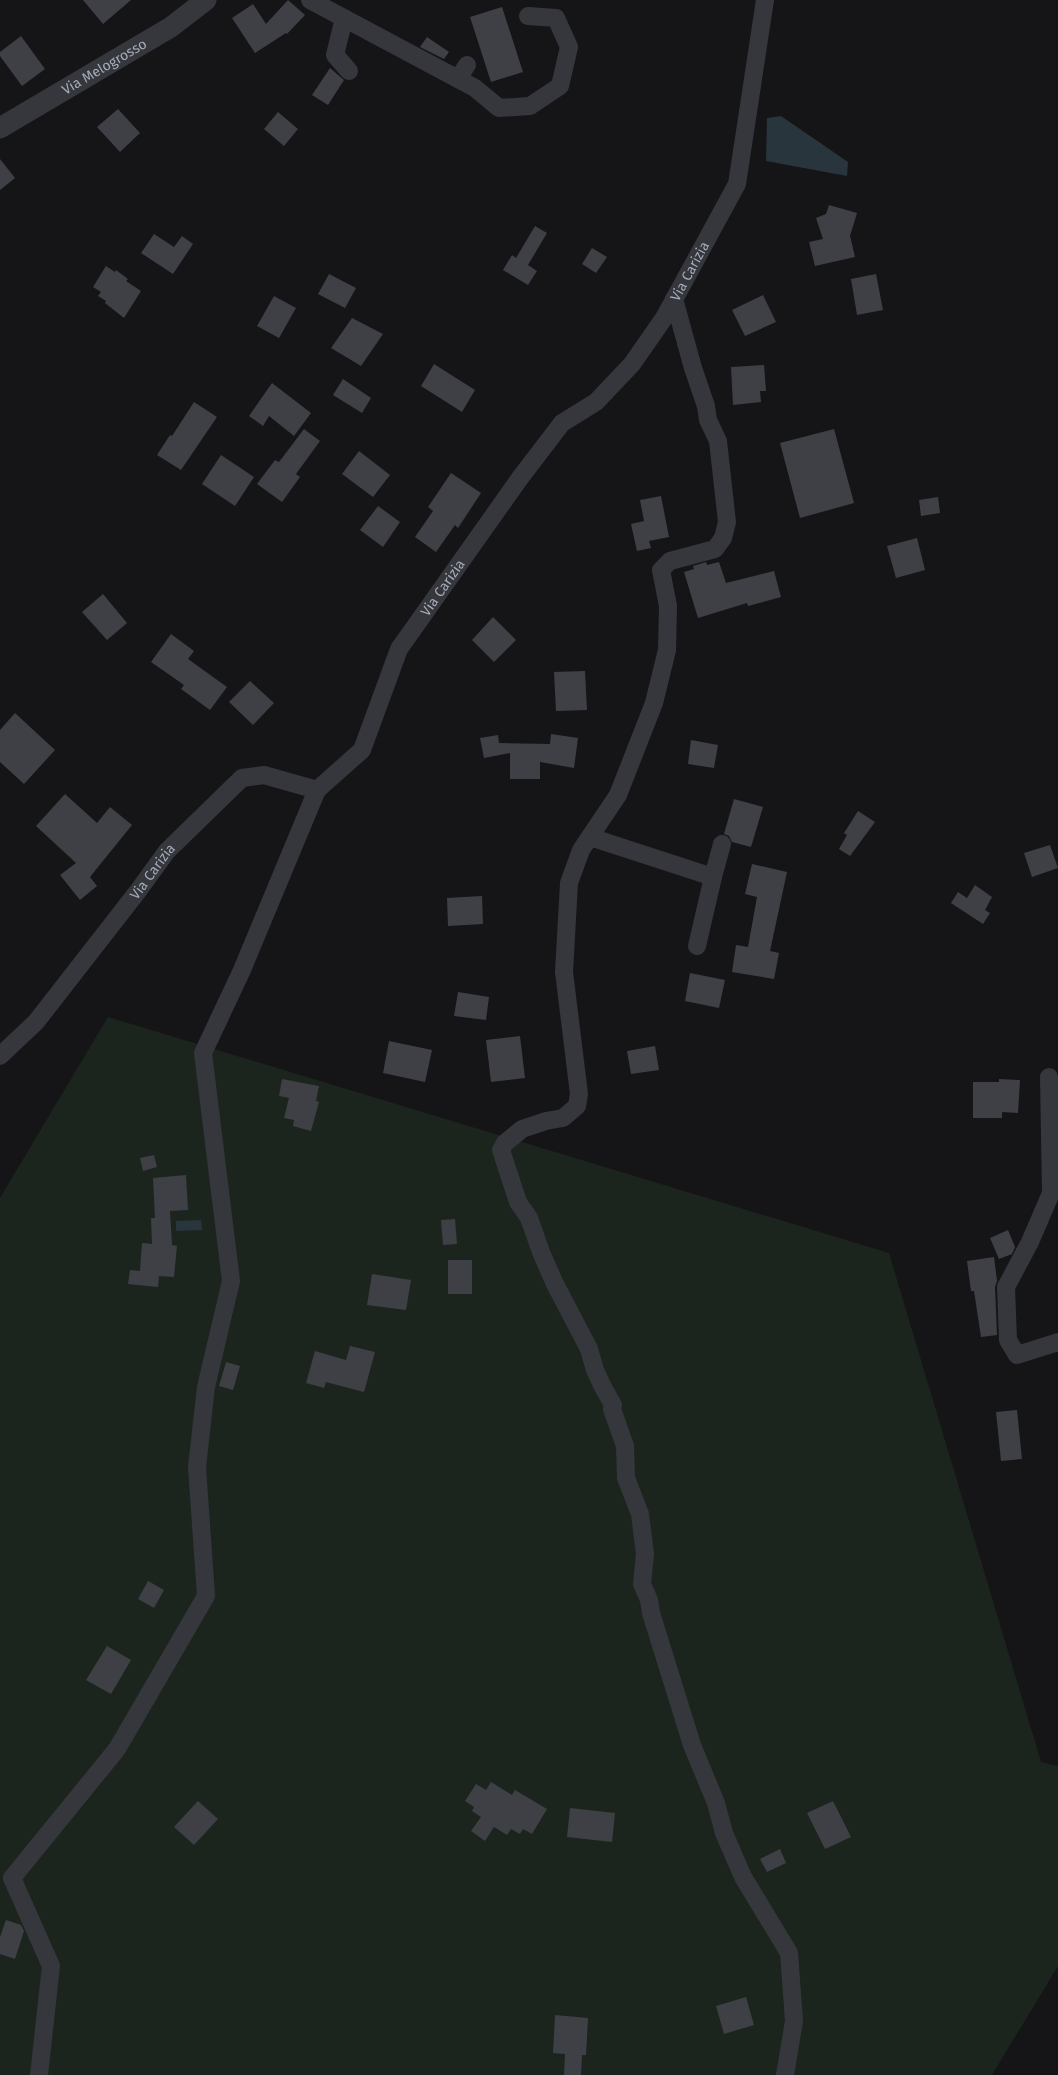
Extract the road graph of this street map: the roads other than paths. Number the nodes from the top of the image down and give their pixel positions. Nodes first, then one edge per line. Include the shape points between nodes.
1 (206, 0) edge
2 (310, 0) edge
3 (765, 0) edge
4 (528, 16) dead end
5 (344, 18) junction
6 (349, 71) dead end
7 (0, 128) edge
8 (674, 299) junction
9 (317, 790) junction
10 (590, 837) junction
11 (722, 844) dead end
12 (713, 877) junction
13 (697, 946) dead end
14 (0, 1056) edge
15 (1049, 1077) dead end
16 (1058, 1342) edge
17 (39, 2075) edge
18 (785, 2075) edge

1 - 7 street, Via Melogrosso via 170,27
2 - 5 street
3 - 8 street, Via Carizia via 737,184
4 - 5 street via 556,18 569,47 560,86 530,106 499,108 474,88 462,72
5 - 6 street via 335,55
8 - 9 street, Via Carizia via 632,364 596,402 562,423 520,478 399,649 362,750
8 - 10 street via 708,420 718,441 727,522 723,538 715,549 670,561 661,570 668,606 667,650 654,703 618,795
9 - 14 street, Via Carizia via 264,775 242,778 167,851 36,1022
9 - 17 street via 242,970 203,1053 230,1281 206,1387 197,1467 206,1596 117,1749 12,1878 50,1966
10 - 12 street
10 - 18 street via 581,850 569,883 564,972 579,1094 577,1106 564,1118 522,1129 505,1143 502,1150 518,1202 529,1218 554,1282 613,1405 625,1446 626,1478 640,1514 645,1554 642,1584 694,1752 743,1877 789,1954 794,2021
11 - 12 street
12 - 13 street
15 - 16 street via 1051,1193 1006,1287 1008,1340 1017,1355

